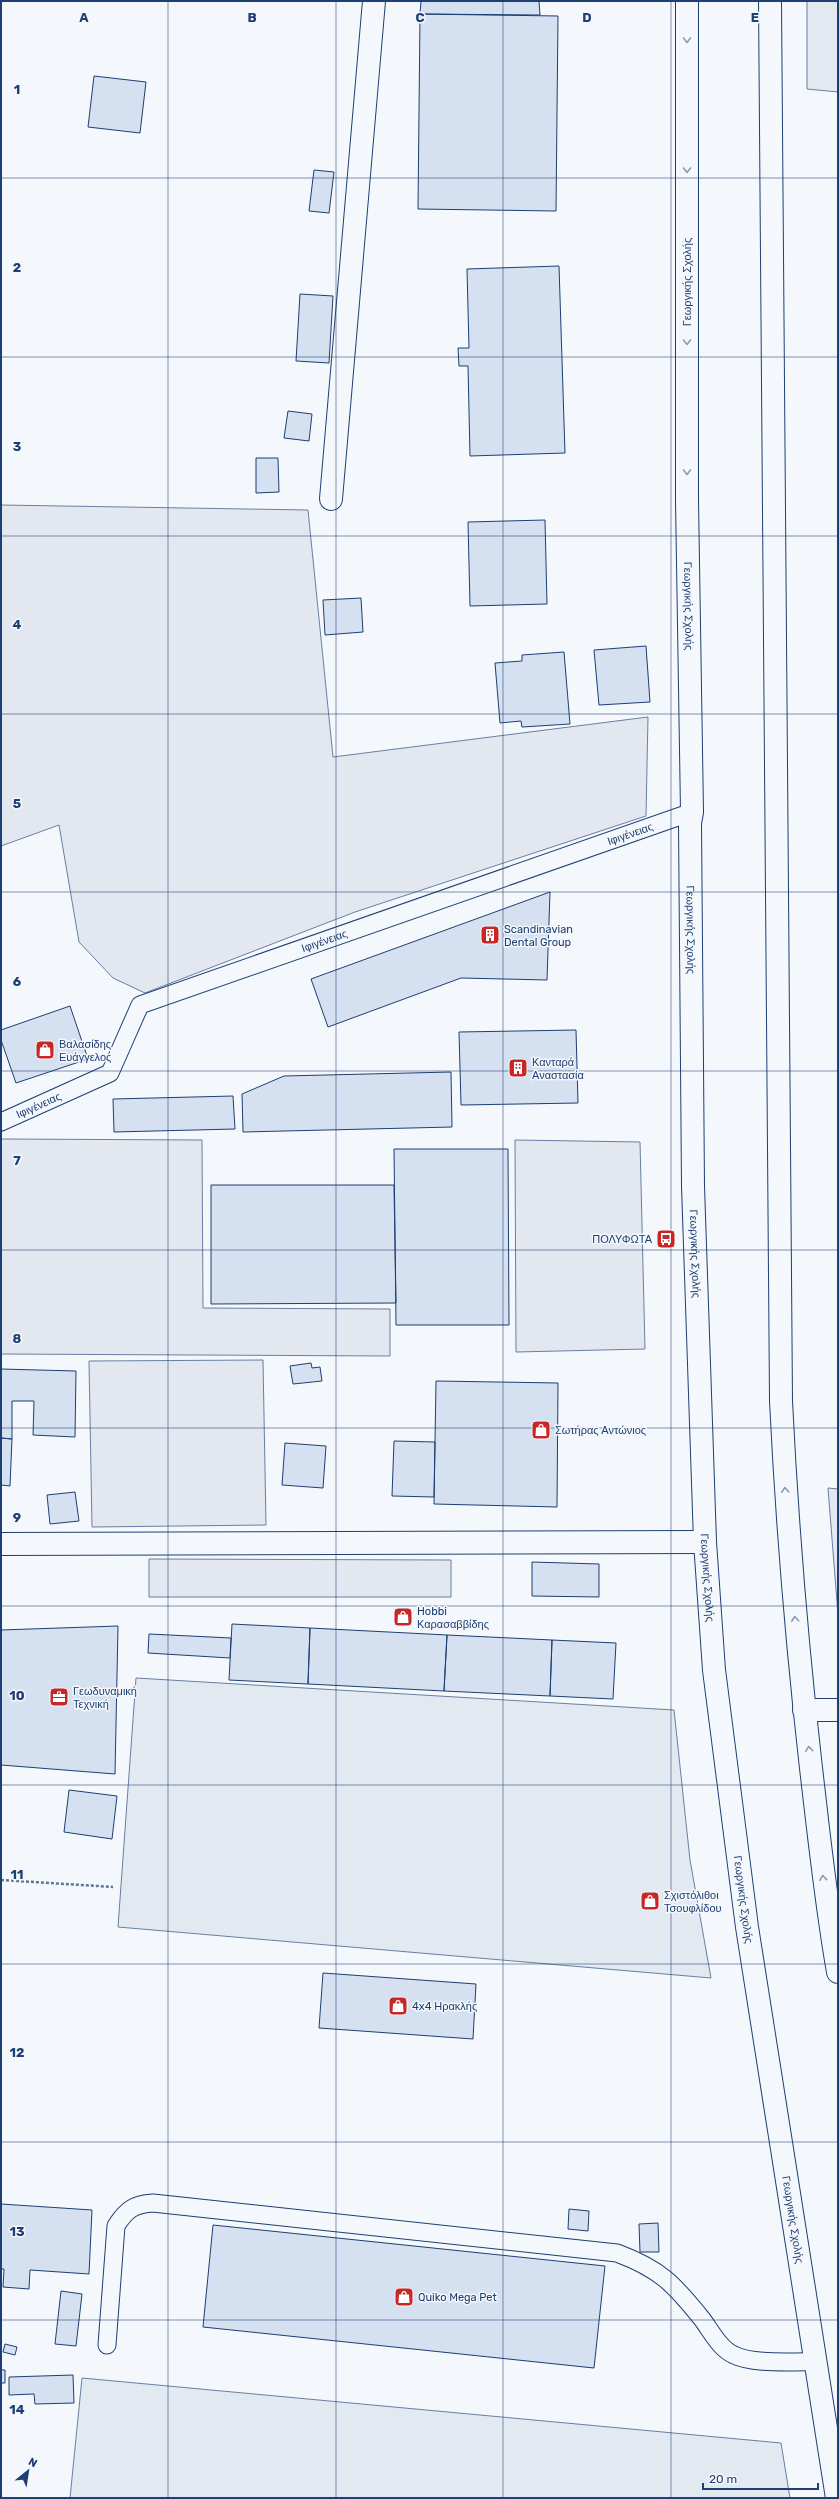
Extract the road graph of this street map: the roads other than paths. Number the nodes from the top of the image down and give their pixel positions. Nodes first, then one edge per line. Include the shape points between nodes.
1 (374, 1) edge
2 (687, 1) edge
3 (770, 1) edge
4 (331, 499) dead end
5 (692, 812) junction
6 (1, 1122) edge
7 (705, 1542) junction
8 (1, 1544) edge
9 (804, 1710) junction
10 (838, 1710) edge
11 (827, 1907) junction
12 (838, 1925) edge
13 (838, 1972) edge
14 (107, 2345) dead end
15 (816, 2362) junction
16 (837, 2498) edge

1 - 4 main road
2 -> 5 main road, Γεωργικής Σχολής via 687,500
9 -> 3 main road via 787,1529 781,1401
5 - 6 lane, Ιφιγένειας via 140,1005 110,1073
5 - 7 main road, Γεωργικής Σχολής via 690,823 693,1186
7 - 8 main road
7 - 15 main road, Γεωργικής Σχολής via 714,1670 728,1790 747,1927
9 - 10 main road
11 -> 9 main road
11 - 12 main road
11 - 13 main road
14 - 15 lane via 116,2226 125,2212 139,2204 153,2203 617,2253 642,2262 664,2276 684,2296 722,2345 734,2355 749,2360
15 - 16 main road, Γεωργικής Σχολής

